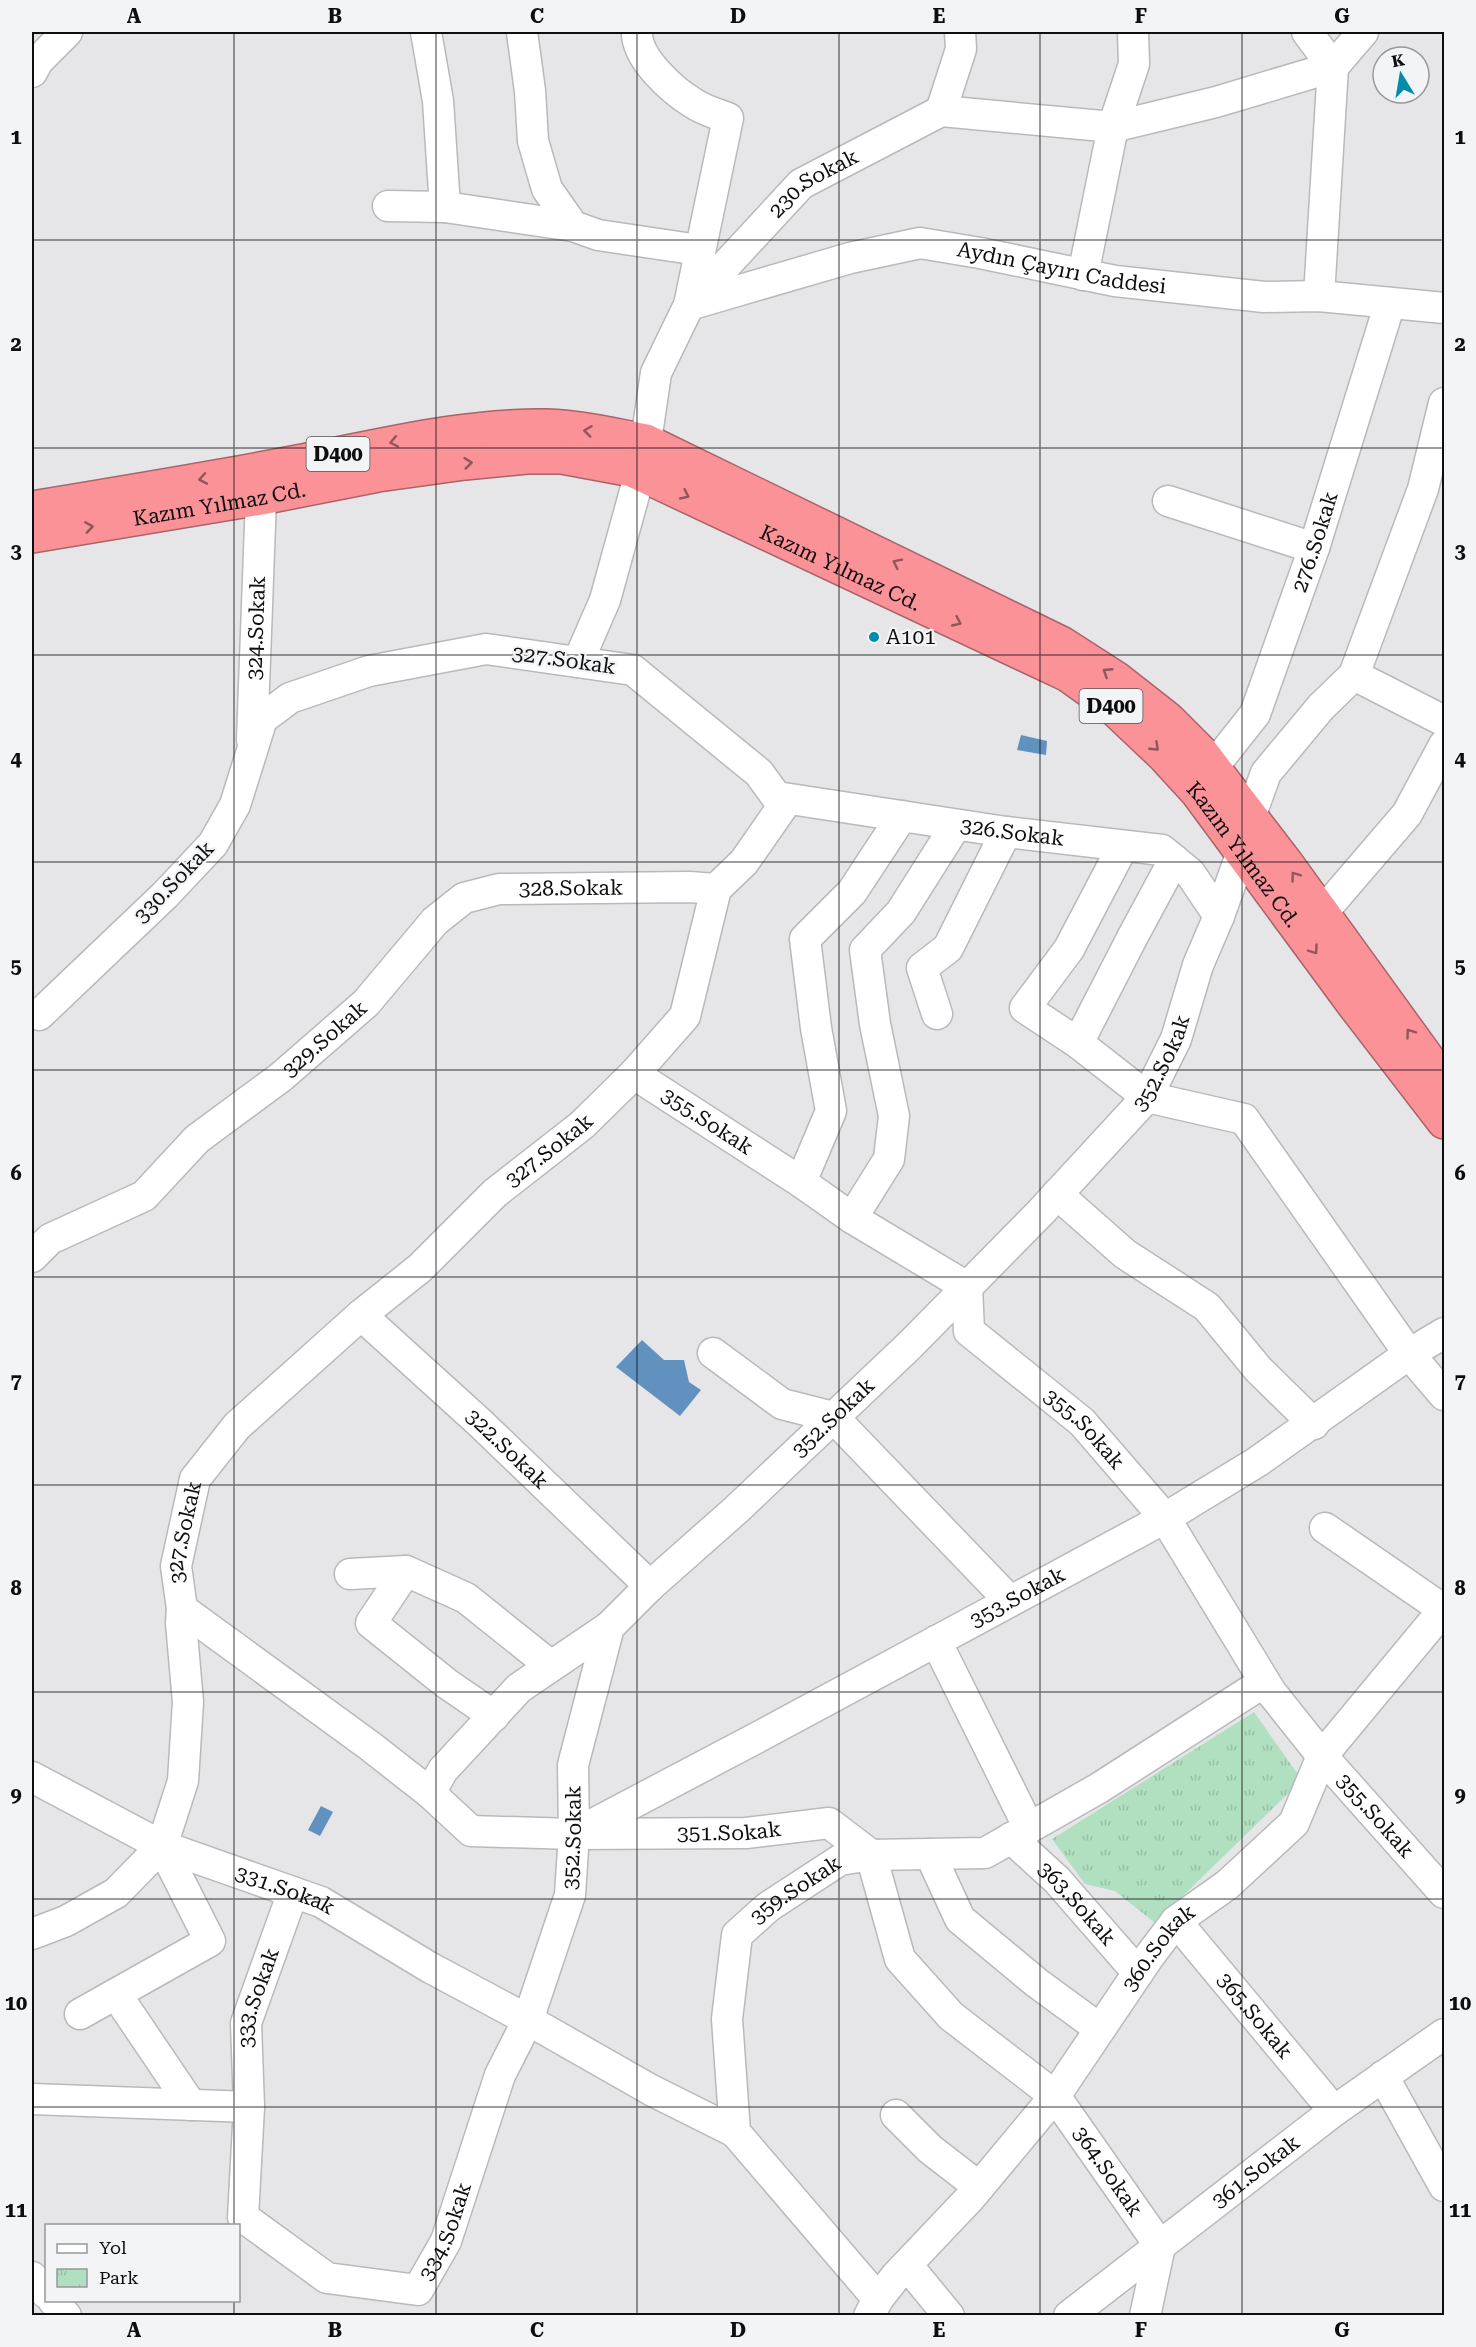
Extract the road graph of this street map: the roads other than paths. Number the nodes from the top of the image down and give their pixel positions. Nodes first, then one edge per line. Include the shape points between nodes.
1 (67, 32) edge
2 (426, 32) edge
3 (522, 32) edge
4 (637, 32) edge
5 (960, 32) edge
6 (1133, 32) edge
7 (1307, 32) edge
8 (1362, 32) edge
9 (1333, 67) junction
10 (32, 72) edge
11 (941, 111) junction
12 (1113, 127) junction
13 (388, 206) dead end
14 (445, 207) junction
15 (573, 226) junction
16 (699, 250) junction
17 (1083, 275) junction
18 (1319, 296) junction
19 (1390, 303) junction
20 (689, 305) junction
21 (1444, 308) edge
22 (1444, 403) edge
23 (646, 441) junction
24 (1439, 453) edge
25 (640, 473) junction
26 (261, 498) junction
27 (1168, 501) dead end
28 (32, 508) edge
29 (32, 536) edge
30 (1314, 548) junction
31 (578, 662) junction
32 (1354, 675) junction
33 (262, 719) joint
34 (1444, 721) edge
35 (1444, 745) edge
36 (251, 758) junction
37 (1213, 767) junction
38 (777, 797) junction
39 (902, 816) junction
40 (1250, 817) junction
41 (956, 825) junction
42 (1006, 832) junction
43 (1122, 846) junction
44 (1242, 852) junction
45 (1174, 860) junction
46 (716, 889) junction
47 (1322, 913) junction
48 (1219, 916) junction
49 (435, 921) joint
50 (937, 1014) dead end
51 (39, 1015) dead end
52 (1078, 1043) junction
53 (634, 1074) junction
54 (1444, 1081) edge
55 (1147, 1097) junction
56 (1444, 1122) edge
57 (801, 1182) junction
58 (1057, 1194) junction
59 (852, 1218) junction
60 (32, 1257) edge
61 (967, 1287) junction
62 (361, 1315) junction
63 (1444, 1333) edge
64 (713, 1353) dead end
65 (1409, 1354) junction
66 (1444, 1395) edge
67 (834, 1417) junction
68 (1314, 1424) junction
69 (1165, 1518) junction
70 (1325, 1528) dead end
71 (406, 1571) junction
72 (350, 1574) dead end
73 (650, 1586) junction
74 (1010, 1601) junction
75 (182, 1609) junction
76 (1444, 1609) edge
77 (609, 1627) junction
78 (936, 1641) junction
79 (551, 1666) junction
80 (1264, 1682) junction
81 (494, 1716) junction
82 (1322, 1756) junction
83 (32, 1777) edge
84 (430, 1793) junction
85 (1020, 1833) junction
86 (574, 1834) junction
87 (162, 1846) junction
88 (930, 1854) junction
89 (871, 1855) junction
90 (293, 1892) junction
91 (1444, 1893) edge
92 (1176, 1921) junction
93 (32, 1934) edge
94 (1138, 1973) junction
95 (116, 1994) junction
96 (80, 2014) dead end
97 (528, 2020) junction
98 (1100, 2029) junction
99 (1444, 2034) edge
100 (1383, 2076) junction
101 (1055, 2096) junction
102 (32, 2099) edge
103 (190, 2105) junction
104 (249, 2107) junction
105 (1334, 2111) junction
106 (896, 2115) dead end
107 (735, 2132) junction
108 (1444, 2186) edge
109 (979, 2187) junction
110 (1160, 2246) junction
111 (907, 2265) junction
112 (32, 2277) edge
113 (45, 2292) edge
114 (54, 2302) edge
115 (873, 2307) edge
116 (66, 2316) edge
117 (949, 2316) edge
118 (1069, 2316) edge
119 (1145, 2316) edge

1 - 10 street via 38,60
2 - 14 street via 438,101
3 - 15 street via 533,141 547,189
4 - 16 street via 637,40 655,72 693,104 728,118
5 - 11 street via 961,49
6 - 12 street via 1134,64
7 - 9 street
8 - 9 street
9 - 12 street
9 - 18 street
11 - 12 street
11 - 20 street, 230.Sokak via 801,184
12 - 17 street
13 - 14 street
14 - 15 street
15 - 16 street via 598,236
16 - 20 street
17 - 18 street, Aydın Çayırı Caddesi via 1264,297
17 - 20 street, Aydın Çayırı Caddesi via 920,243 850,258
18 - 19 street, Aydın Çayırı Caddesi
19 - 21 street, Aydın Çayırı Caddesi
19 - 30 street, 276.Sokak
20 - 23 street, 230.Sokak via 656,373
22 - 24 street
23 -> 28 highway, Kazım Yılmaz Cd. / D400 via 549,426 425,436
37 -> 23 highway, Kazım Yılmaz Cd. / D400 via 1168,719 1117,679 1061,643
24 - 32 street
26 -> 25 highway, Kazım Yılmaz Cd. / D400 via 378,475 527,457 562,457
25 - 31 street via 605,600
25 -> 44 highway, Kazım Yılmaz Cd. / D400 via 1068,675 1110,705 1164,756
29 -> 26 highway, Kazım Yılmaz Cd. / D400
26 - 36 street, 324.Sokak
27 - 30 street
30 - 37 street, 276.Sokak via 1255,714
31 - 33 street, 327.Sokak via 486,649 369,671 290,698
31 - 38 street, 327.Sokak via 633,670 759,773
32 - 34 street
32 - 40 street via 1321,706 1266,773
33 - 36 street, 330.Sokak
35 - 47 street via 1407,814
36 - 51 street, 330.Sokak via 235,805 213,844
37 - 40 highway, Kazım Yılmaz Cd. / D400
38 - 39 street, 326.Sokak
38 - 46 street via 783,806 744,862
39 - 41 street, 326.Sokak
39 - 57 street via 852,892 805,939 831,1112
47 -> 40 highway, Kazım Yılmaz Cd. / D400
41 - 42 street, 326.Sokak
41 - 59 street via 901,912 865,950 894,1116 889,1159
42 - 43 street, 326.Sokak
42 - 50 street via 948,948 922,968
43 - 45 street, 326.Sokak via 1162,850
43 - 52 street via 1070,949 1025,1008
44 - 48 street, 352.Sokak
44 -> 56 highway, Kazım Yılmaz Cd. / D400
45 - 48 street, 326.Sokak via 1190,873
45 - 52 street
46 - 49 street, 328.Sokak via 499,889 464,898
46 - 53 street, 327.Sokak via 685,1016
54 -> 47 highway, Kazım Yılmaz Cd. / D400
48 - 55 street, 352.Sokak via 1198,965 1176,1039
49 - 60 street, 329.Sokak via 366,1003 281,1077 197,1139 144,1196 50,1239
52 - 55 street
53 - 57 street, 355.Sokak
53 - 62 street, 327.Sokak via 582,1125 495,1193 420,1268
55 - 58 street, 352.Sokak
55 - 65 street via 1244,1119
57 - 59 street, 355.Sokak
58 - 61 street, 352.Sokak
58 - 68 street via 1125,1254 1207,1307 1258,1369
59 - 61 street, 355.Sokak
61 - 67 street, 352.Sokak
61 - 69 street, 355.Sokak via 969,1331 1082,1422
62 - 73 street, 322.Sokak
62 - 75 street, 327.Sokak via 237,1426 195,1479 176,1566
63 - 65 street, 353.Sokak
64 - 67 street via 782,1404
65 - 66 street
65 - 68 street, 353.Sokak
67 - 73 street, 352.Sokak
67 - 74 street
68 - 69 street, 353.Sokak
69 - 74 street, 353.Sokak
69 - 80 street, 355.Sokak
70 - 76 street
71 - 72 street
71 - 79 street via 466,1598
71 - 81 street via 371,1623
73 - 77 street, 352.Sokak
74 - 78 street, 353.Sokak
75 - 84 street, 351.Sokak
75 - 87 street, 327.Sokak via 188,1702 183,1782
76 - 82 street, 360.Sokak
77 - 79 street
77 - 86 street, 352.Sokak via 573,1765
78 - 85 street
78 - 86 street, 353.Sokak
79 - 81 street via 519,1688
80 - 82 street, 355.Sokak
80 - 85 street, 359.Sokak via 1099,1788
81 - 84 street via 442,1770
82 - 91 street, 355.Sokak
82 - 92 street, 360.Sokak via 1294,1823 1227,1886
83 - 87 street, 331.Sokak
84 - 86 street, 351.Sokak via 471,1831
85 - 88 street, 359.Sokak via 985,1853
85 - 94 street, 363.Sokak
86 - 89 street, 351.Sokak via 746,1833 830,1823
86 - 97 street, 352.Sokak via 570,1895
87 - 90 street, 331.Sokak
87 - 93 street, 327.Sokak via 116,1893 66,1921
87 - 95 street via 210,1941
88 - 89 street, 359.Sokak
88 - 98 street via 960,1919
89 - 101 street, 364.Sokak via 900,1959 951,2016
89 - 107 street, 359.Sokak via 840,1860 768,1908 736,1935 727,2019
90 - 97 street, 331.Sokak via 321,1902
90 - 104 street, 333.Sokak via 246,2023
92 - 94 street, 360.Sokak
92 - 105 street, 365.Sokak
94 - 98 street, 360.Sokak
95 - 96 street
95 - 103 street
97 - 104 street, 334.Sokak via 500,2075 446,2241 418,2290 327,2278 243,2217
97 - 107 street, 331.Sokak via 651,2090
98 - 101 street, 360.Sokak
99 - 100 street, 361.Sokak
100 - 105 street, 361.Sokak
100 - 108 street
101 - 109 street, 360.Sokak
101 - 110 street, 364.Sokak
102 - 103 street
103 - 104 street
105 - 110 street, 361.Sokak
106 - 109 street via 930,2149
107 - 115 street
109 - 111 street, 360.Sokak
110 - 118 street, 361.Sokak
110 - 119 street
111 - 115 street, 360.Sokak
111 - 117 street
112 - 113 street
114 - 116 street

